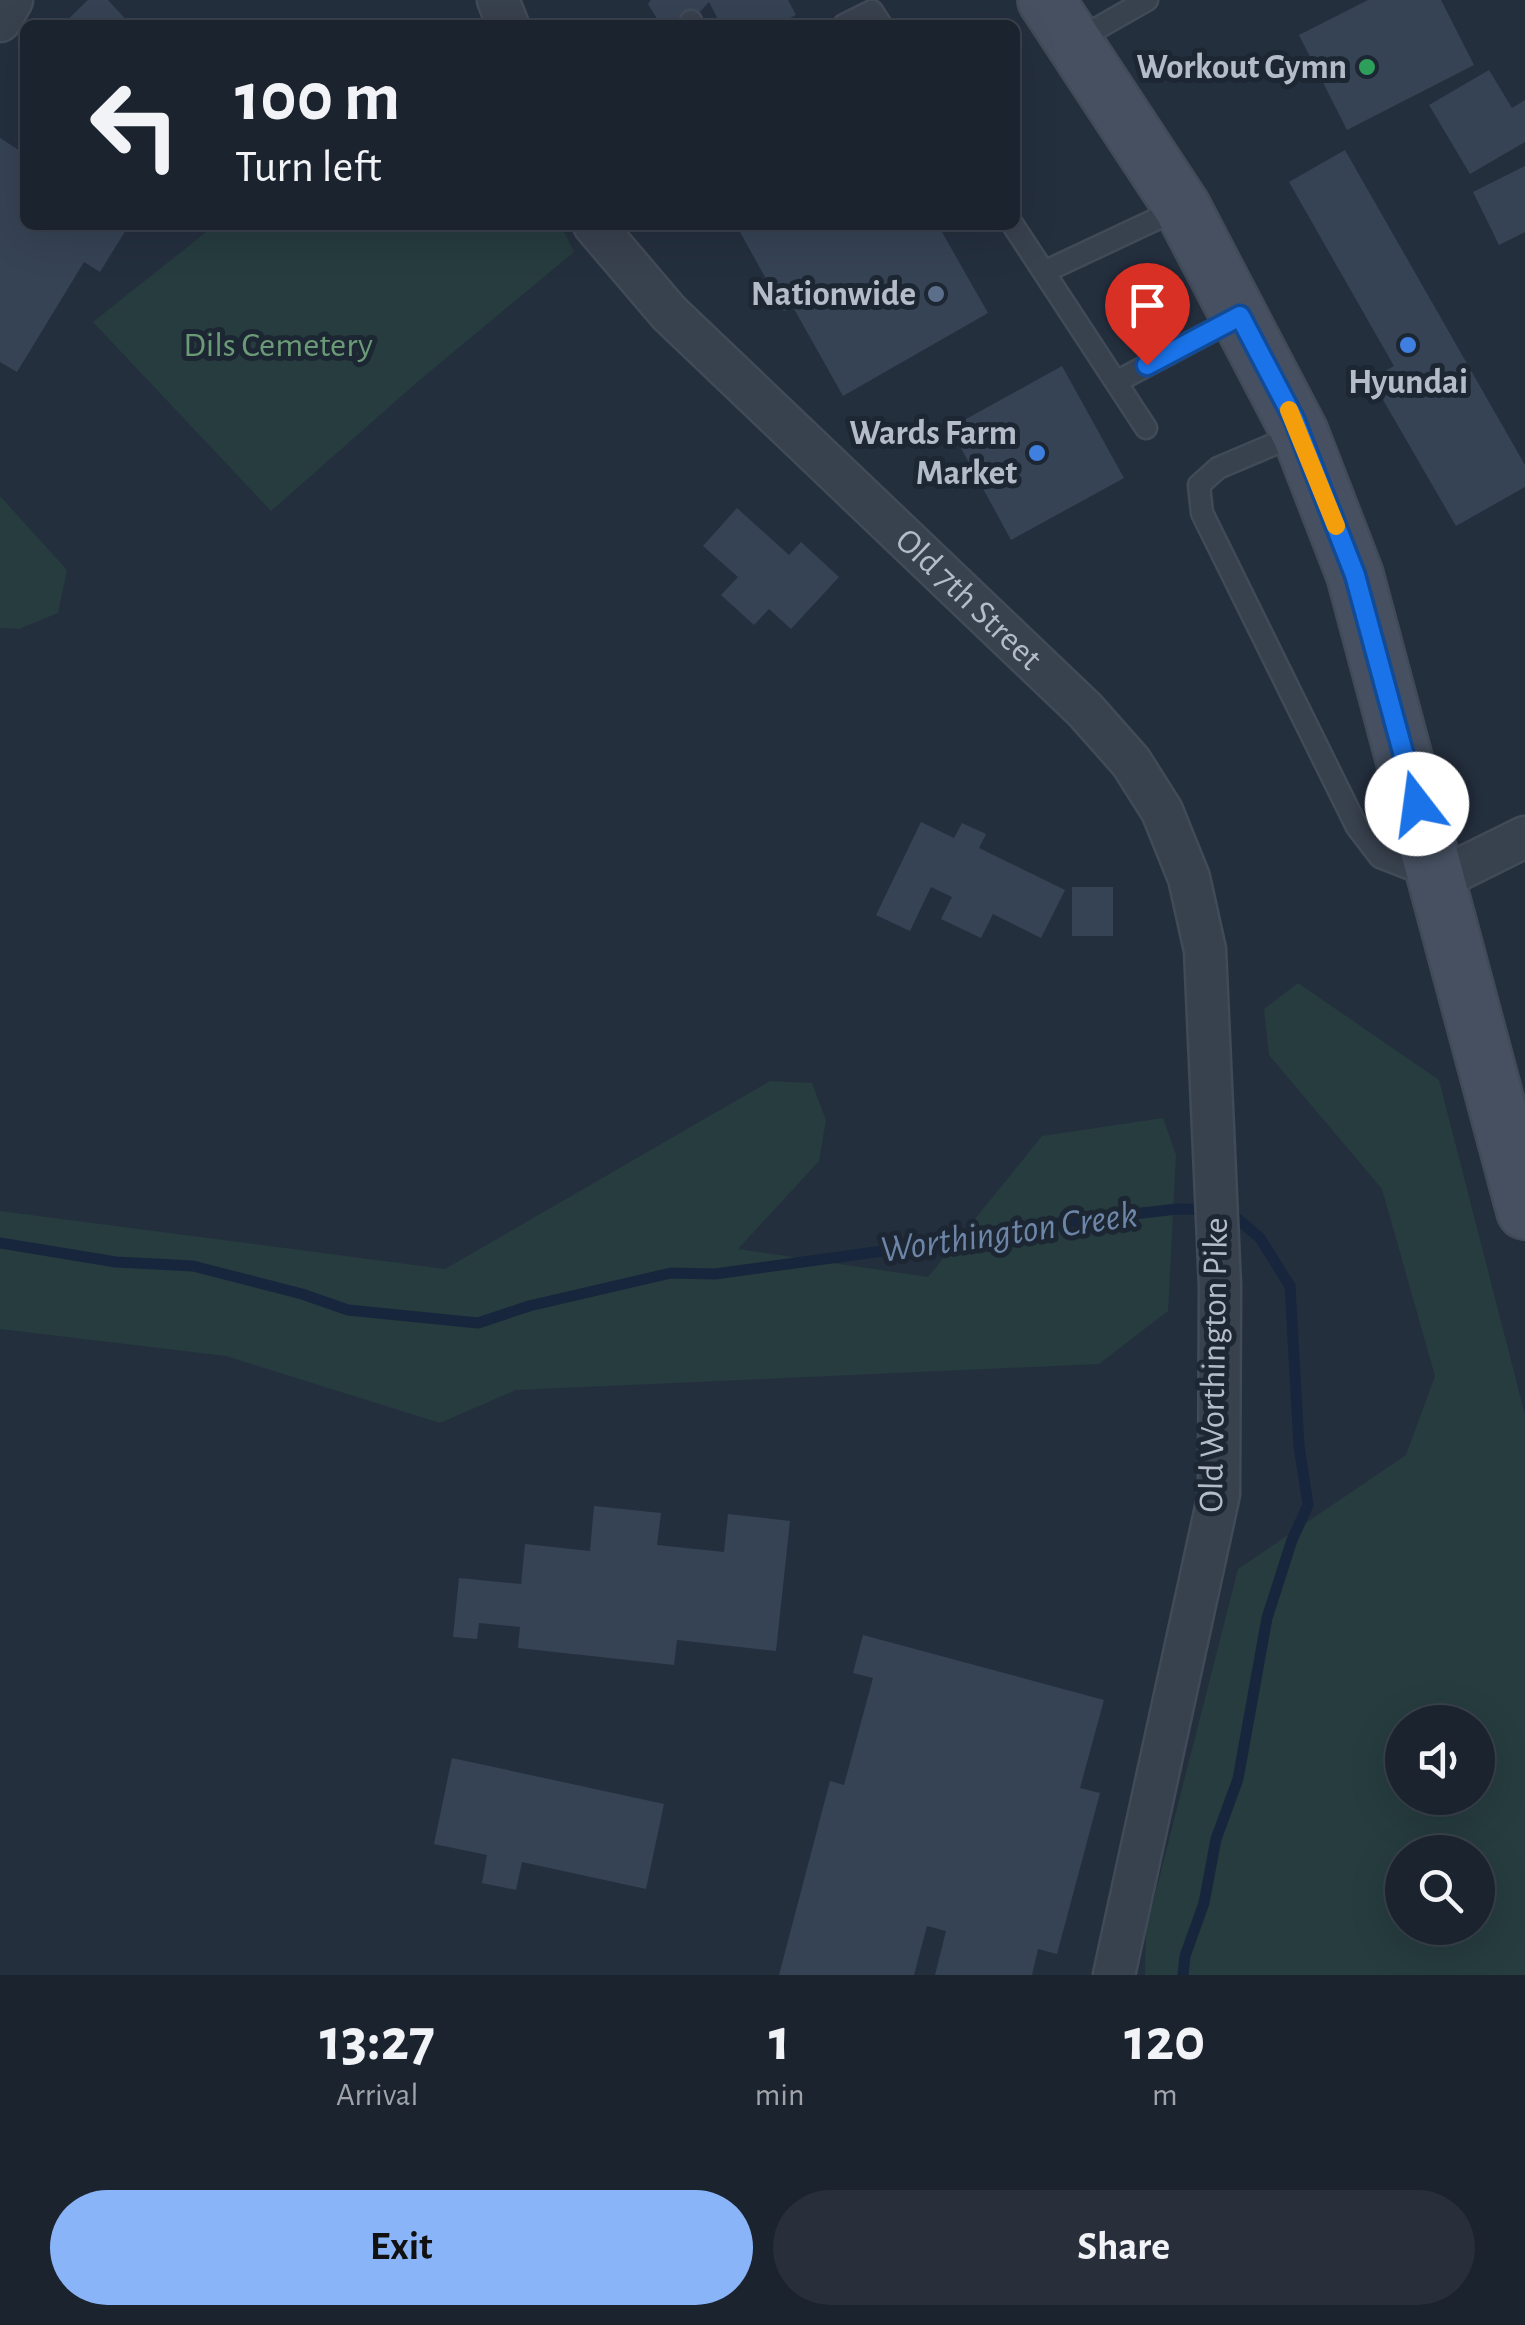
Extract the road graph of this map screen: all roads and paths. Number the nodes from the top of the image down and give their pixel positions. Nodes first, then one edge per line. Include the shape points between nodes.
1 (12, 0) edge
2 (1147, 0) edge
3 (0, 20) edge
4 (1060, 21) edge
5 (1182, 207) junction
6 (598, 230) edge
7 (1016, 230) edge
8 (1044, 272) junction
9 (1240, 316) junction
10 (1116, 382) junction
11 (1146, 428) dead end
12 (1300, 433) junction
13 (1162, 811) joint
14 (1525, 837) edge
15 (1438, 880) junction
16 (1525, 1211) edge
17 (1114, 1975) edge

1 - 3 street
2 - 4 lane
4 - 5 main road
5 - 8 lane
5 - 9 main road
6 - 13 street, Old 7th Street via 669,313 1085,710 1131,762
7 - 8 lane
8 - 10 lane
9 - 10 lane
9 - 12 main road
10 - 11 lane
12 - 15 main road via 1355,575
12 - 15 lane via 1218,468 1198,485 1202,513 1358,827 1380,856
13 - 17 street, Old Worthington Pike via 1189,878 1205,950 1220,1286 1219,1494
14 - 15 street
15 - 16 main road

